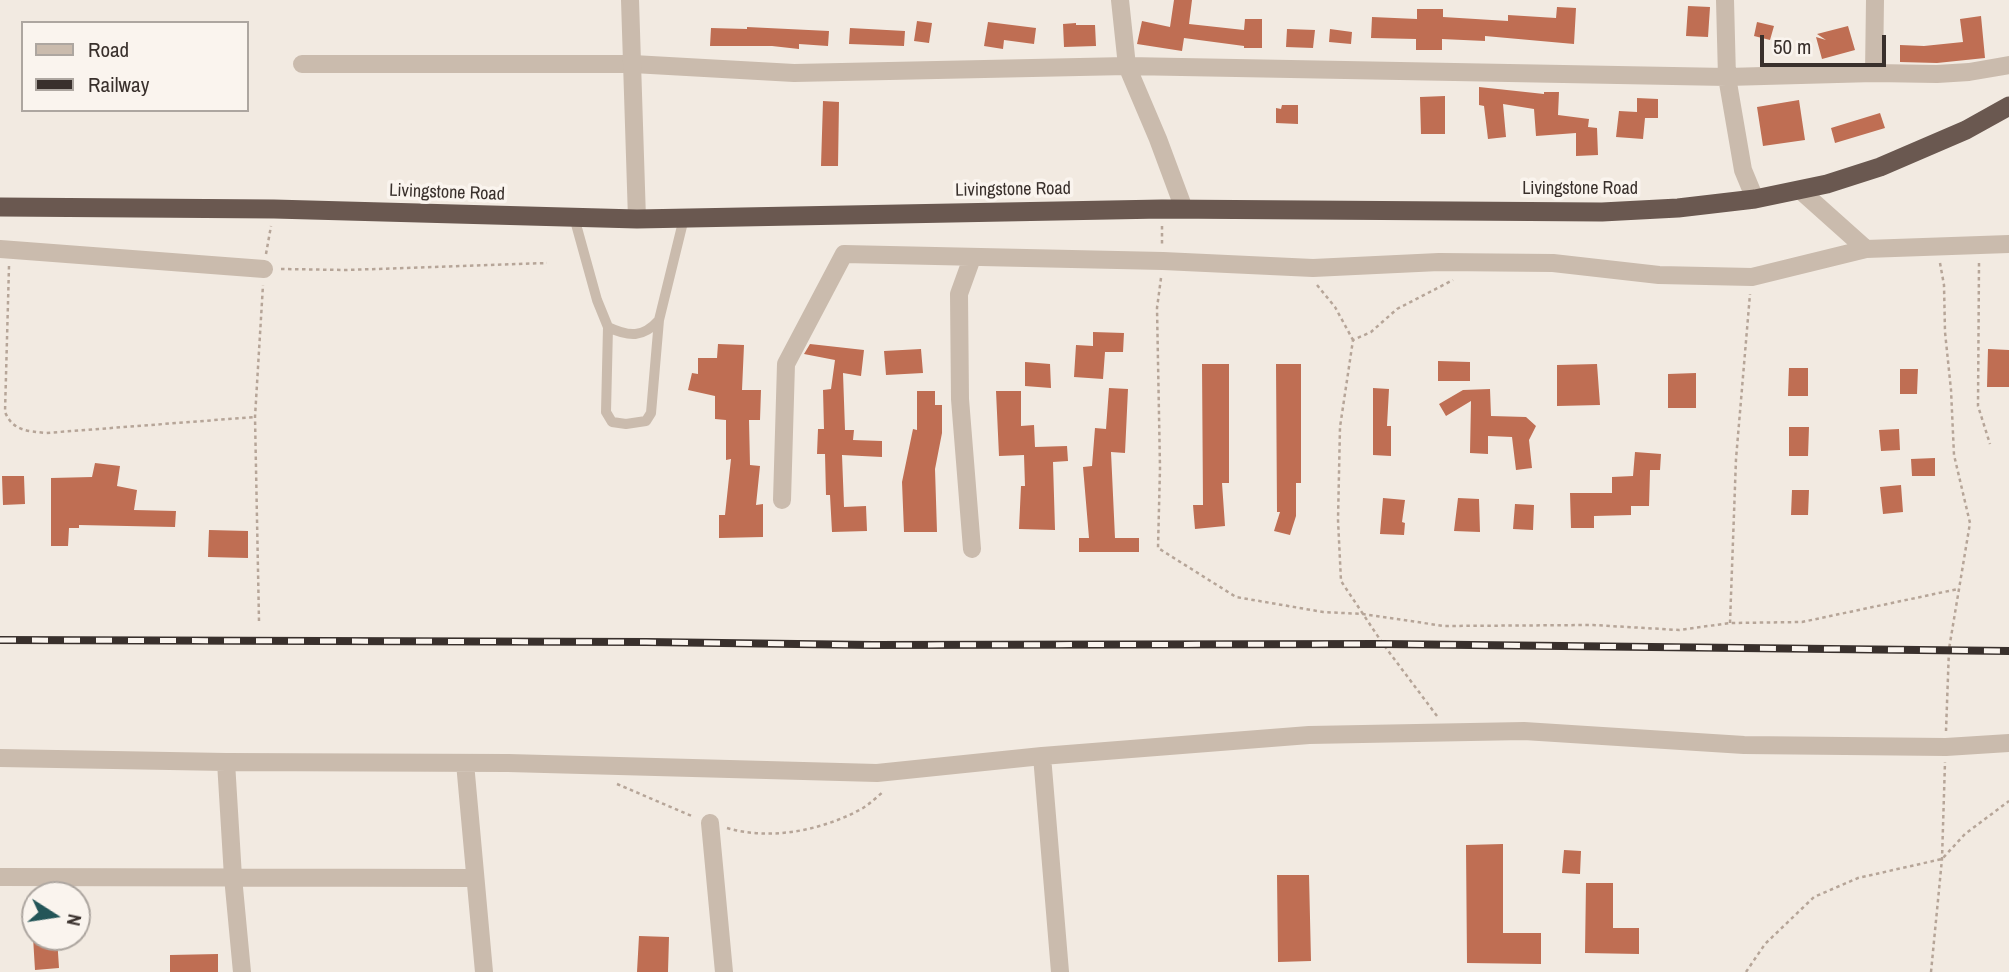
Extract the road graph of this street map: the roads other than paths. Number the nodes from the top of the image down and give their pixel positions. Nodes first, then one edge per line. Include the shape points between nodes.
1 (631, 0) edge
2 (1120, 0) edge
3 (1725, 0) edge
4 (1875, 0) edge
5 (302, 64) dead end
6 (633, 64) junction
7 (2009, 65) edge
8 (1127, 66) junction
9 (1874, 73) junction
10 (1727, 77) junction
11 (2009, 107) edge
12 (1800, 190) junction
13 (1755, 199) junction
14 (0, 207) edge
15 (1184, 209) junction
16 (574, 217) junction
17 (684, 218) junction
18 (637, 219) junction
19 (2009, 244) edge
20 (4, 249) edge
21 (1866, 250) junction
22 (972, 258) junction
23 (264, 269) road end
24 (659, 320) junction
25 (608, 327) junction
26 (782, 500) dead end
27 (972, 549) dead end
28 (2009, 743) edge
29 (1042, 756) junction
30 (0, 758) edge
31 (226, 762) junction
32 (465, 763) junction
33 (710, 823) road end
34 (0, 877) edge
35 (233, 877) junction
36 (475, 878) junction
37 (242, 972) edge
38 (484, 972) edge
39 (724, 972) edge
40 (1060, 972) edge

1 - 6 street
2 - 8 street
3 - 10 street
4 - 9 street
5 - 6 street
6 - 8 street via 794,73
6 - 18 street
7 - 9 street via 1937,74
8 - 10 street
8 - 15 street
9 - 10 street
10 - 13 street via 1743,170
11 - 12 highway, Livingstone Road via 1880,167
12 - 13 highway, Livingstone Road
12 - 21 street
13 - 15 highway, Livingstone Road via 1602,212
14 - 16 highway, Livingstone Road
15 - 17 highway, Livingstone Road
16 - 18 highway, Livingstone Road
16 - 25 lane
17 - 18 highway, Livingstone Road
17 - 24 lane
19 - 21 street
20 - 23 street
21 - 22 street via 1752,277 1659,275 1553,263 1413,262 1313,268
22 - 26 street via 844,254 786,364
22 - 27 street via 960,294 960,399
24 - 25 lane via 650,330 626,336
24 - 25 lane via 652,413 646,421 626,424 612,422 606,412
28 - 29 street via 1945,747 1744,745 1524,732 1309,735
29 - 32 street via 877,774
29 - 40 street
30 - 31 street
31 - 32 street
31 - 35 street
32 - 36 street
33 - 39 street
34 - 35 street
35 - 36 street
35 - 37 street
36 - 38 street

